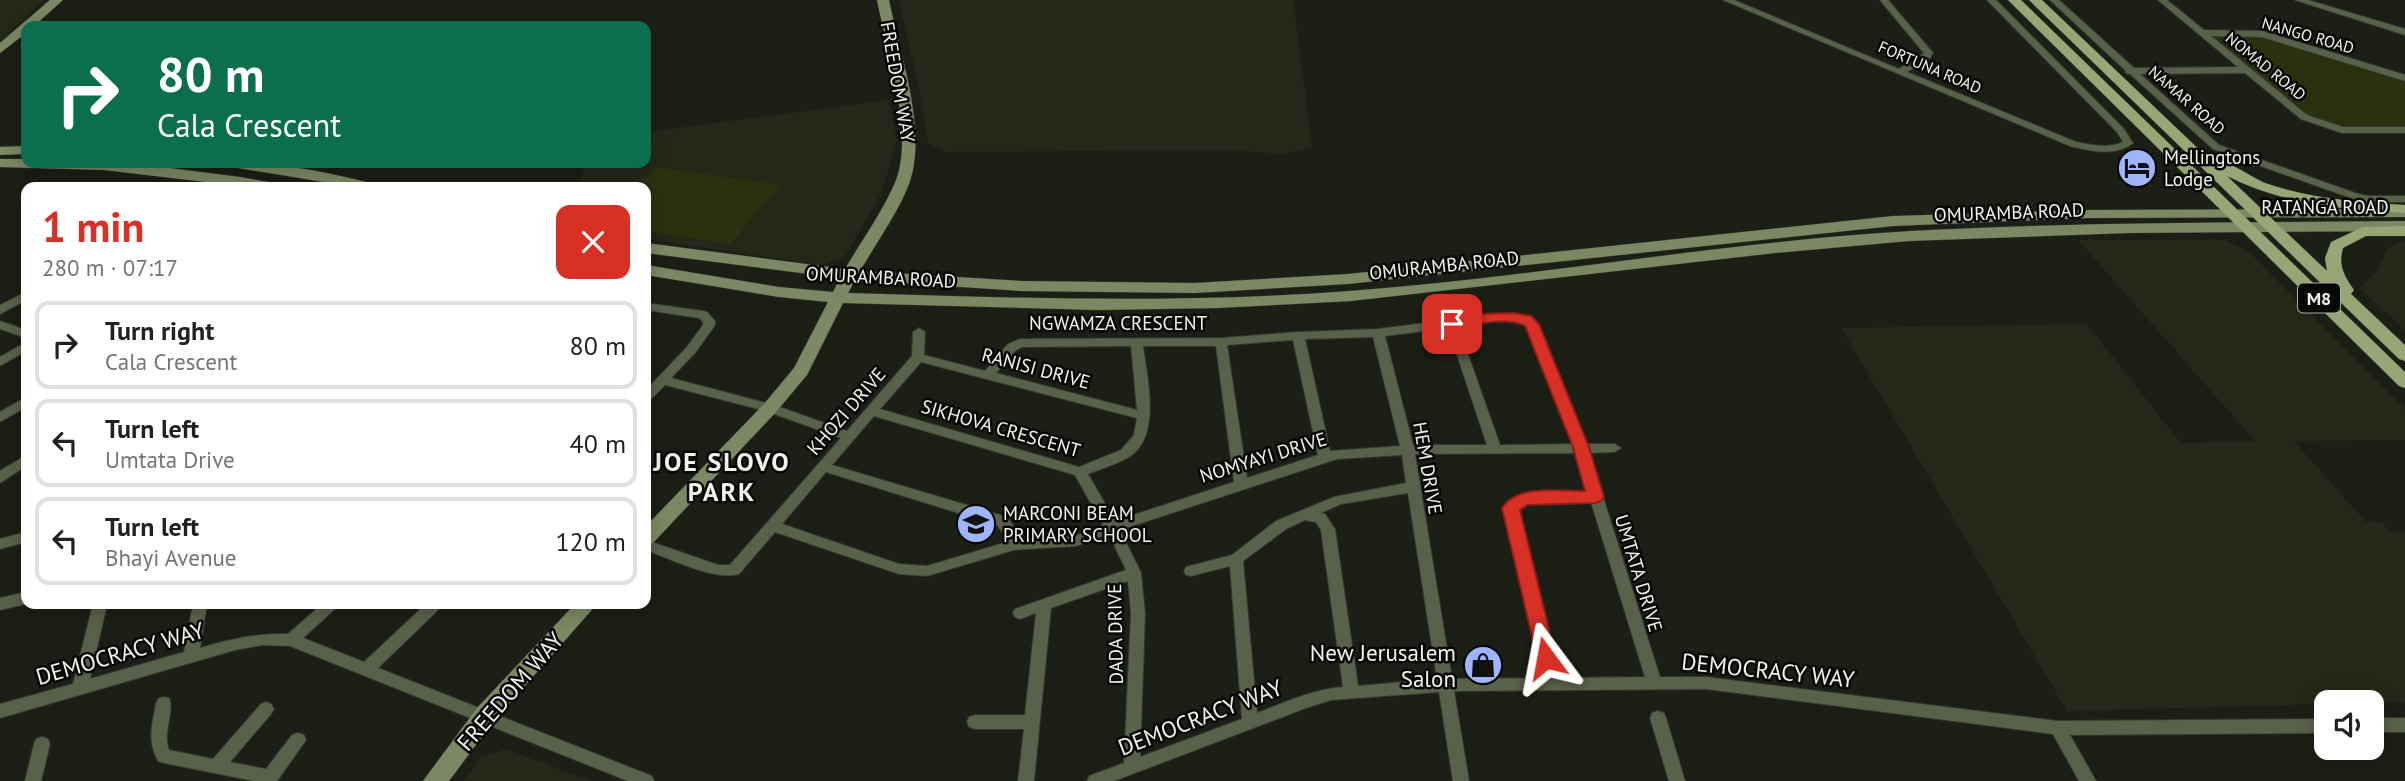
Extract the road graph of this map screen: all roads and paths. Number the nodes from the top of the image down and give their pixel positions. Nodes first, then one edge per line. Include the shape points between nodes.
1 (58, 0) edge
2 (883, 0) edge
3 (1727, 0) edge
4 (1884, 0) edge
5 (1991, 0) edge
6 (2014, 0) edge
7 (2035, 0) edge
8 (2054, 0) edge
9 (2162, 0) edge
10 (2299, 0) edge
11 (33, 21) edge
12 (37, 21) edge
13 (21, 31) edge
14 (2405, 32) edge
15 (2201, 33) junction
16 (21, 38) edge
17 (0, 49) edge
18 (0, 61) edge
19 (2245, 70) junction
20 (2129, 71) junction
21 (1900, 72) junction
22 (2405, 78) edge
23 (2164, 124) junction
24 (2405, 130) edge
25 (21, 150) edge
26 (0, 151) edge
27 (0, 163) edge
28 (21, 163) edge
29 (139, 168) edge
30 (268, 168) edge
31 (241, 182) edge
32 (350, 182) edge
33 (2405, 199) edge
34 (2405, 211) edge
35 (2233, 214) junction
36 (2251, 220) junction
37 (2270, 227) junction
38 (2405, 229) edge
39 (651, 249) edge
40 (651, 271) edge
41 (849, 275) junction
42 (21, 298) edge
43 (838, 298) junction
44 (651, 308) edge
45 (0, 310) edge
46 (703, 315) joint
47 (1452, 324) junction
48 (0, 325) edge
49 (2377, 328) junction
50 (21, 332) edge
51 (919, 332) dead end
52 (1378, 333) junction
53 (1298, 336) junction
54 (1137, 342) junction
55 (1221, 342) junction
56 (21, 349) edge
57 (2405, 355) edge
58 (918, 357) junction
59 (0, 362) edge
60 (988, 375) junction
61 (663, 380) junction
62 (2405, 382) edge
63 (651, 392) edge
64 (21, 404) edge
65 (770, 408) junction
66 (872, 411) junction
67 (1144, 416) junction
68 (0, 418) edge
69 (849, 436) junction
70 (1581, 447) junction
71 (1615, 448) dead end
72 (1495, 449) junction
73 (1406, 450) junction
74 (1325, 456) junction
75 (21, 463) edge
76 (824, 467) junction
77 (1080, 472) junction
78 (0, 478) edge
79 (1241, 483) junction
80 (1412, 487) junction
81 (1595, 497) junction
82 (1305, 515) junction
83 (772, 526) junction
84 (1112, 529) junction
85 (651, 533) edge
86 (21, 538) edge
87 (0, 544) edge
88 (1014, 545) junction
89 (651, 547) edge
90 (1236, 559) junction
91 (1191, 571) dead end
92 (1134, 573) junction
93 (21, 599) edge
94 (0, 604) edge
95 (1044, 605) junction
96 (99, 609) edge
97 (199, 609) edge
98 (325, 609) edge
99 (430, 609) edge
100 (582, 609) edge
101 (1020, 613) dead end
102 (291, 640) junction
103 (191, 656) junction
104 (365, 671) junction
105 (1553, 683) junction
106 (1654, 683) junction
107 (1446, 685) junction
108 (80, 688) junction
109 (1351, 692) junction
110 (164, 703) dead end
111 (266, 709) dead end
112 (0, 711) edge
113 (485, 715) junction
114 (1658, 718) dead end
115 (975, 722) dead end
116 (1031, 722) junction
117 (1250, 723) junction
118 (2405, 724) edge
119 (2384, 725) edge
120 (2314, 726) edge
121 (2058, 728) junction
122 (298, 740) dead end
123 (42, 744) dead end
124 (218, 765) junction
125 (1132, 768) junction
126 (269, 779) edge
127 (33, 781) edge
128 (435, 781) edge
129 (646, 781) edge
130 (1026, 781) edge
131 (1095, 781) edge
132 (1461, 781) edge
133 (1677, 781) edge
134 (2088, 781) edge

1 - 11 main road
1 - 12 main road
2 - 41 main road, FREEDOM WAY via 910,127 909,159 902,184
3 - 21 street, FORTUNA ROAD
4 - 21 street via 1929,53
5 - 21 street, FORTUNA ROAD via 2120,131 2128,140 2123,147 2073,144
6 - 35 main road, M8
7 - 23 main road, M8
8 - 20 street, NAMAR ROAD
9 - 15 street, NOMAD ROAD
10 - 14 street
13 - 17 main road
15 - 19 street, NOMAD ROAD
15 - 22 street, NANGO ROAD via 2270,36
16 - 18 main road
19 - 20 street
19 - 24 street, NOMAD ROAD via 2309,119 2342,130
20 - 33 street, NAMAR ROAD via 2223,151 2363,198
23 - 34 main road via 2226,170 2264,188 2328,204
23 - 36 main road, M8
25 - 26 main road
27 - 28 main road
29 - 31 main road
30 - 32 main road
34 - 36 main road, RATANGA ROAD
35 - 36 main road, M8
35 - 41 main road, OMURAMBA ROAD via 1868,222 1273,285 1034,286
36 - 37 main road, RATANGA ROAD
36 - 43 main road, OMURAMBA ROAD via 1775,247 1276,301 1098,305
36 - 62 main road, M8
37 - 38 main road, RATANGA ROAD
37 - 49 main road, M8
38 - 49 main road via 2355,234 2343,239 2333,253 2335,275
39 - 41 main road, OMURAMBA ROAD
40 - 43 main road, OMURAMBA ROAD
41 - 43 main road, FREEDOM WAY
42 - 45 street
43 - 65 main road, FREEDOM WAY via 801,371
44 - 46 street
46 - 61 street via 709,325
47 - 52 street
47 - 70 street, UMTATA DRIVE via 1477,319 1526,320 1533,326
47 - 72 street
48 - 50 street
49 - 57 main road, M8
51 - 58 street
52 - 53 street, NGWAMZA CRESCENT
52 - 73 street, HEM DRIVE
53 - 55 street, NGWAMZA CRESCENT
53 - 74 street
54 - 55 street, NGWAMZA CRESCENT
54 - 60 street, NGWAMZA CRESCENT via 1020,343
54 - 67 street, SIKHOVA CRESCENT
55 - 79 street, NGWAMZA CRESCENT
56 - 59 street
58 - 60 street, RANISI DRIVE
58 - 66 street, KHOZI DRIVE
60 - 67 street, RANISI DRIVE
61 - 63 street
61 - 65 street
64 - 68 street
65 - 69 street
65 - 85 main road, FREEDOM WAY
66 - 69 street, KHOZI DRIVE
66 - 77 street, SIKHOVA CRESCENT
67 - 77 street, SIKHOVA CRESCENT via 1140,436 1126,453
69 - 76 street, KHOZI DRIVE
70 - 71 street, NOMYAYI DRIVE
70 - 72 street, NOMYAYI DRIVE
70 - 81 street, UMTATA DRIVE
72 - 73 street, NOMYAYI DRIVE
73 - 74 street, NOMYAYI DRIVE
73 - 80 street, HEM DRIVE
74 - 79 street, NOMYAYI DRIVE
75 - 78 street
76 - 83 street, KHOZI DRIVE
76 - 88 street via 1002,521
77 - 84 street, DADA DRIVE
79 - 84 street, NOMYAYI DRIVE
80 - 82 street via 1339,500
80 - 107 street, HEM DRIVE
81 - 105 street via 1524,499 1511,508
81 - 106 street, UMTATA DRIVE
82 - 90 street via 1281,525
82 - 109 street via 1320,518 1328,529
83 - 88 street, NOMYAYI DRIVE via 915,571 941,568
83 - 89 street, KHOZI DRIVE via 731,571
84 - 88 street, NOMYAYI DRIVE via 1076,541
84 - 92 street, DADA DRIVE
86 - 87 street
90 - 91 street
90 - 117 street
92 - 95 street
92 - 125 street, DADA DRIVE via 1138,613
93 - 94 street
95 - 101 street
95 - 116 street
96 - 108 street
97 - 103 street
98 - 102 street
99 - 104 street
100 - 113 main road, FREEDOM WAY
102 - 103 street, DEMOCRACY WAY via 248,641
102 - 104 street, DEMOCRACY WAY
103 - 108 street, DEMOCRACY WAY
104 - 113 street, DEMOCRACY WAY
105 - 106 street, DEMOCRACY WAY
105 - 107 street, DEMOCRACY WAY
106 - 121 street, DEMOCRACY WAY via 1706,682
107 - 109 street, DEMOCRACY WAY
107 - 132 street
108 - 112 street, DEMOCRACY WAY
109 - 117 street, DEMOCRACY WAY via 1304,702
110 - 124 street via 158,737 164,756
111 - 124 street
113 - 128 main road, FREEDOM WAY
113 - 129 street, DEMOCRACY WAY
114 - 133 street
115 - 116 street
116 - 130 street
117 - 125 street, DEMOCRACY WAY
118 - 119 street
120 - 121 street, DEMOCRACY WAY
121 - 134 street
122 - 126 street
123 - 127 street
124 - 126 street
125 - 131 street, DEMOCRACY WAY

